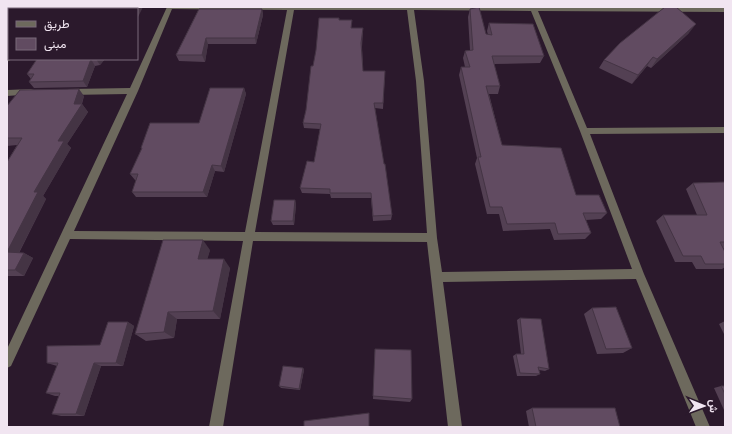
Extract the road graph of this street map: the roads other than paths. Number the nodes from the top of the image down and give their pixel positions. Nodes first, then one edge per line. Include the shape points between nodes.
1 (170, 7) edge
2 (410, 7) edge
3 (291, 8) edge
4 (534, 8) edge
5 (657, 9) edge
6 (725, 10) edge
7 (134, 91) junction
8 (39, 92) edge
9 (62, 92) edge
10 (7, 93) edge
11 (725, 130) edge
12 (584, 131) junction
13 (68, 235) junction
14 (249, 237) junction
15 (432, 238) junction
16 (639, 274) junction
17 (437, 277) junction
18 (7, 362) edge
19 (216, 427) edge
20 (455, 427) edge
21 (703, 427) edge

1 - 3 street
1 - 7 street
2 - 3 street
2 - 4 street
2 - 15 street via 420,81
3 - 14 street
4 - 5 street
4 - 12 street
5 - 6 street
7 - 9 street
7 - 13 street
8 - 10 street
11 - 12 street
12 - 16 street
13 - 14 street
13 - 18 street
14 - 15 street
14 - 19 street
15 - 17 street
16 - 17 street
16 - 21 street
17 - 20 street

